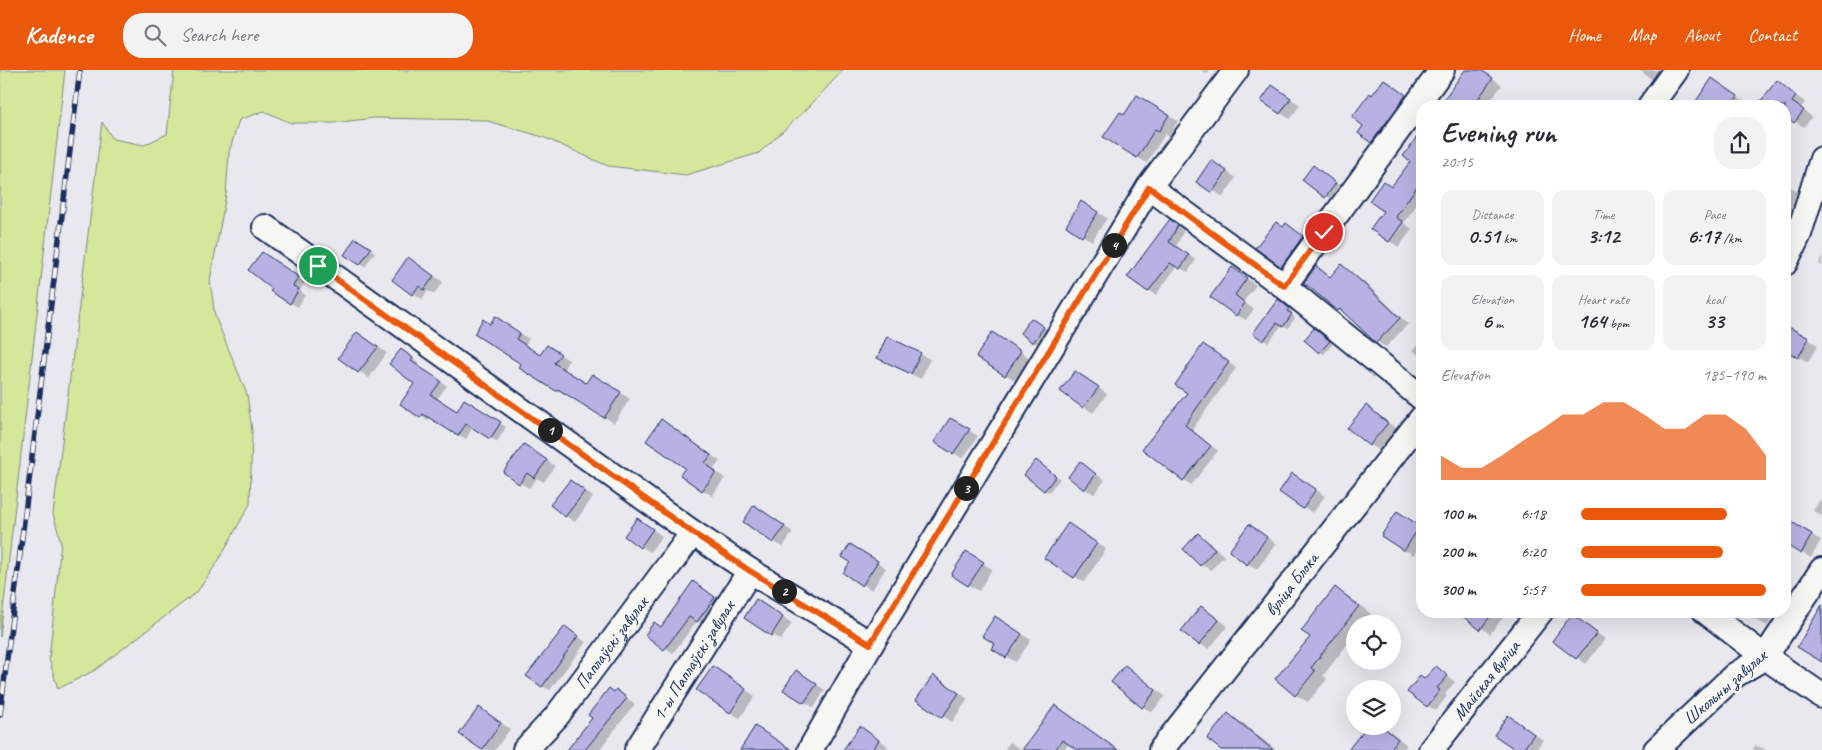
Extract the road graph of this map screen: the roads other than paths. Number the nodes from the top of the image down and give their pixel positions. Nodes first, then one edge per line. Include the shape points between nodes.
1 (1236, 70) edge
2 (1442, 70) edge
3 (1676, 70) edge
4 (1420, 100) edge
5 (1654, 100) edge
6 (1416, 106) edge
7 (1822, 159) edge
8 (1149, 187) junction
9 (265, 227) dead end
10 (1791, 251) edge
11 (1284, 286) junction
12 (1416, 393) edge
13 (1416, 426) edge
14 (693, 533) junction
15 (1822, 570) edge
16 (750, 571) junction
17 (1791, 617) edge
18 (1536, 618) edge
19 (1714, 618) edge
20 (1791, 618) edge
21 (870, 644) junction
22 (1765, 657) junction
23 (1822, 696) edge
24 (525, 750) edge
25 (637, 750) edge
26 (810, 750) edge
27 (1161, 750) edge
28 (1432, 750) edge
29 (1656, 750) edge

1 - 8 street
2 - 4 street
3 - 5 street
6 - 11 street
7 - 10 street via 1800,234
8 - 11 street
8 - 21 street
9 - 14 street
11 - 12 street
13 - 27 street, вуліца Блока
14 - 16 street
14 - 24 street, Паплаўскі завулак via 556,717
15 - 17 street, Школьны завулак
16 - 21 street
16 - 25 street, 1-ы Паплаўскі завулак
18 - 28 street, Майская вуліца
19 - 22 street
20 - 22 street, Школьны завулак
21 - 26 street
22 - 23 street
22 - 29 street, Школьны завулак via 1735,675

